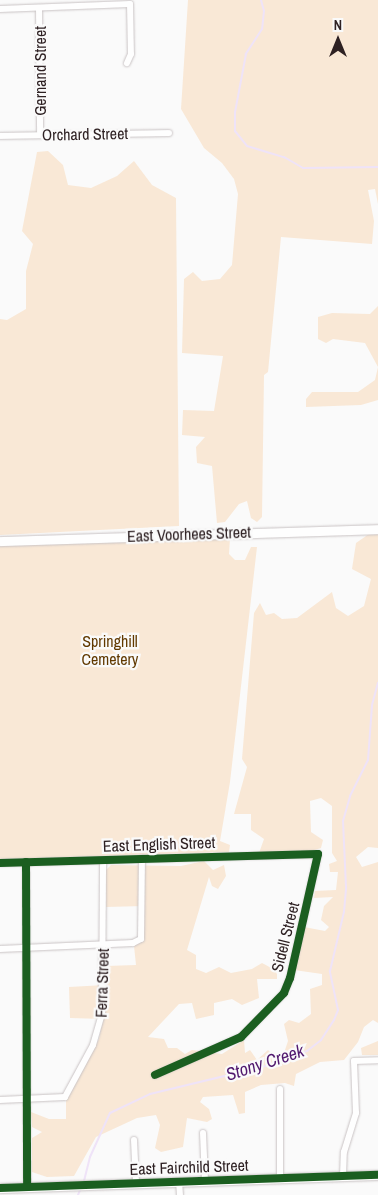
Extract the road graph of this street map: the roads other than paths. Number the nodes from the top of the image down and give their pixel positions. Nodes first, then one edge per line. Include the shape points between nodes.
1 (39, 8) junction
2 (0, 9) edge
3 (127, 63) dead end
4 (170, 133) dead end
5 (40, 135) junction
6 (0, 136) edge
7 (378, 528) edge
8 (0, 541) edge
9 (318, 854) joint
10 (142, 858) junction
11 (103, 860) junction
12 (26, 862) junction
13 (0, 863) edge
14 (104, 945) junction
15 (26, 948) junction
16 (0, 949) edge
17 (378, 1060) edge
18 (155, 1075) dead end
19 (280, 1089) dead end
20 (26, 1099) junction
21 (0, 1100) edge
22 (202, 1133) dead end
23 (134, 1140) dead end
24 (378, 1175) edge
25 (343, 1176) junction
26 (280, 1177) junction
27 (205, 1180) junction
28 (179, 1181) junction
29 (136, 1182) junction
30 (0, 1188) edge
31 (27, 1188) junction
32 (180, 1195) edge

1 - 2 street
1 - 3 street via 130,4 131,54
1 - 5 street, Gernand Street
4 - 5 street, Orchard Street
5 - 6 street, Orchard Street
7 - 8 street, East Voorhees Street
9 - 10 street, East English Street
9 - 18 street, Sidell Street via 301,935 284,993 241,1037
10 - 11 street, East English Street
10 - 14 street via 140,939 133,943
11 - 12 street, East English Street
11 - 14 street, Ferra Street
12 - 13 street, East English Street
12 - 15 street
14 - 15 street
14 - 20 street, Ferra Street via 100,1029 65,1097
15 - 16 street
15 - 20 street
17 - 25 street via 354,1061 356,1113 344,1152
19 - 26 street
20 - 21 street
20 - 31 street
22 - 27 street
23 - 29 street
24 - 25 street, East Fairchild Street
25 - 26 street, East Fairchild Street
26 - 27 street, East Fairchild Street
27 - 28 street, East Fairchild Street
28 - 29 street, East Fairchild Street
28 - 32 street
29 - 31 street, East Fairchild Street
30 - 31 street, East Fairchild Street

